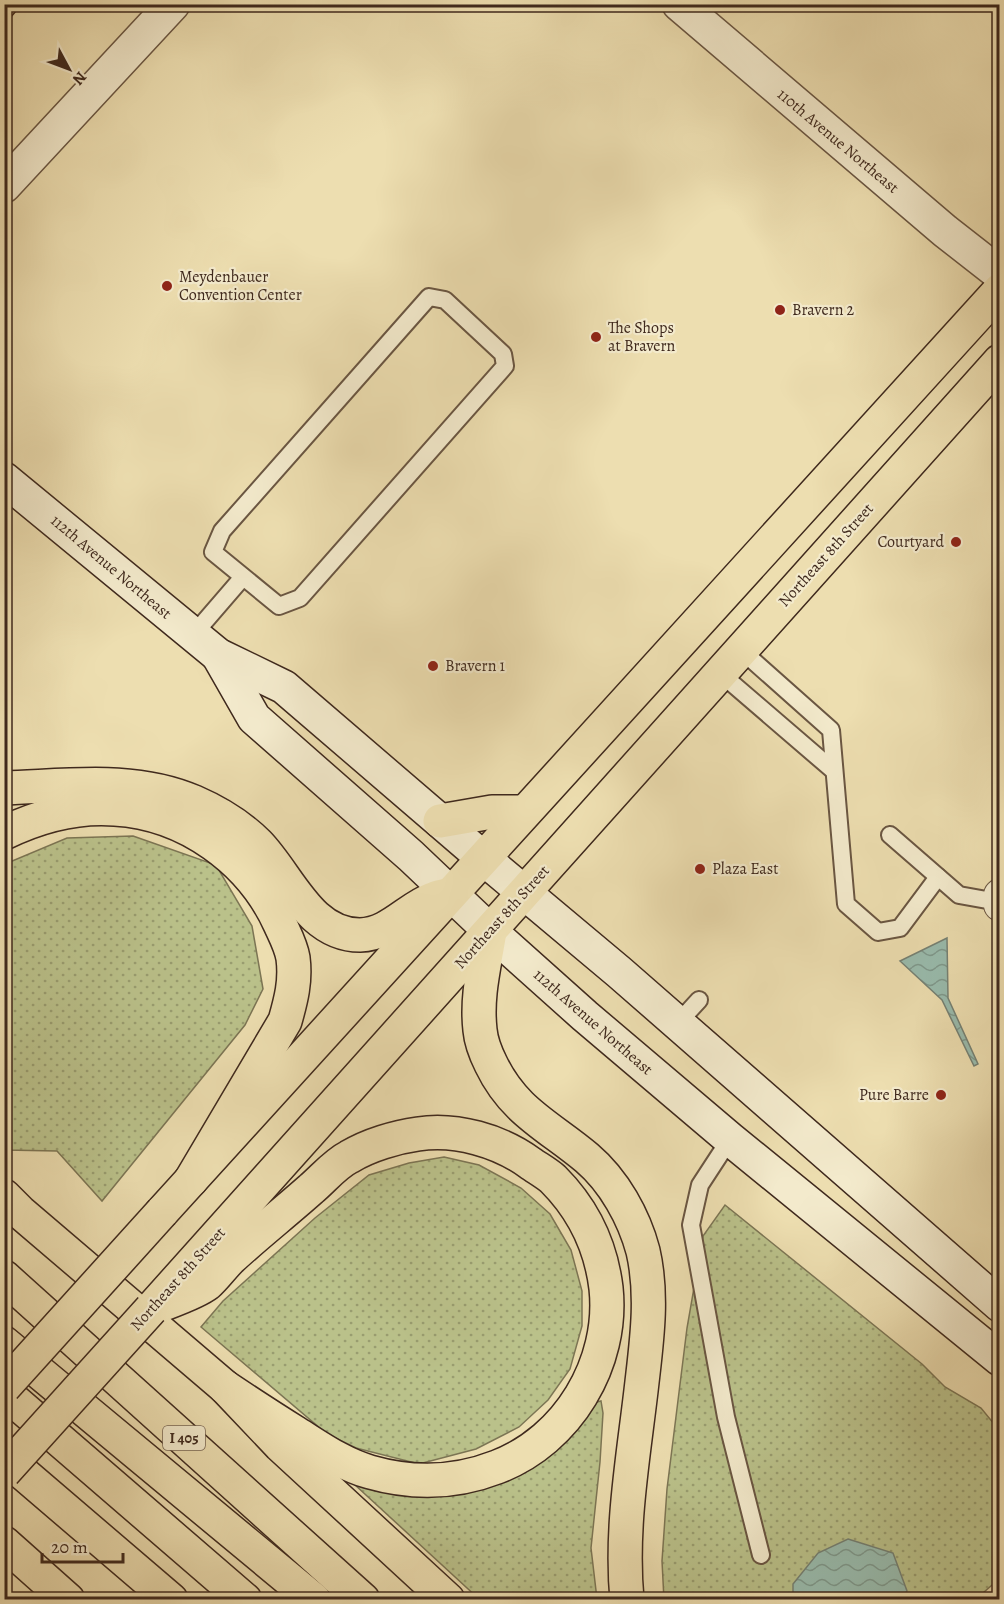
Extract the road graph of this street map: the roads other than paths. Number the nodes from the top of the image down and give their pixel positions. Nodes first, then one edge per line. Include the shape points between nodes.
1 (173, 4) edge
2 (679, 4) edge
3 (4, 186) edge
4 (999, 274) edge
5 (999, 290) edge
6 (999, 361) edge
7 (4, 479) edge
8 (243, 577) junction
9 (206, 645) junction
10 (741, 650) junction
11 (720, 673) junction
12 (834, 771) junction
13 (4, 788) edge
14 (524, 813) junction
15 (440, 821) junction
16 (4, 832) edge
17 (890, 835) dead end
18 (483, 858) junction
19 (938, 877) junction
20 (524, 892) junction
21 (450, 894) junction
22 (999, 901) edge
23 (490, 931) junction
24 (730, 1139) junction
25 (191, 1180) junction
26 (10, 1203) edge
27 (218, 1253) junction
28 (4, 1276) edge
29 (999, 1305) edge
30 (4, 1343) edge
31 (999, 1359) edge
32 (4, 1387) edge
33 (225, 1387) junction
34 (4, 1392) edge
35 (4, 1457) edge
36 (4, 1472) edge
37 (4, 1543) edge
38 (761, 1555) dead end
39 (64, 1597) edge
40 (171, 1599) edge
41 (245, 1599) edge
42 (314, 1599) edge
43 (363, 1599) edge
44 (448, 1599) edge
45 (627, 1599) edge

1 - 3 main road
2 - 4 main road, 110th Avenue Northeast
5 - 14 main road
6 - 10 main road, Northeast 8th Street
7 - 9 main road, 112th Avenue Northeast
8 - 8 lane via 279,606 300,598 506,366 503,354 445,300 429,297 222,531 213,552
8 - 9 lane
9 - 15 main road, 112th Avenue Northeast via 284,687
9 - 21 main road, 112th Avenue Northeast via 254,718
10 - 11 main road, Northeast 8th Street
10 - 12 lane via 831,730
11 - 12 lane
11 - 20 main road, Northeast 8th Street
12 - 19 lane via 846,904 878,932 900,928
13 - 21 main road via 128,784 194,801 257,843 321,922 348,934 383,930 432,899
14 - 15 main road via 492,812
14 - 18 main road
15 - 18 main road, 112th Avenue Northeast
16 - 25 main road via 44,816 86,808 141,812 193,831 214,844 249,875 276,915 293,967 292,997 285,1021
17 - 19 lane
18 - 20 main road, 112th Avenue Northeast
18 - 21 main road
19 - 22 lane via 958,894
20 - 23 main road, Northeast 8th Street
20 - 29 main road, 112th Avenue Northeast via 688,1012
21 - 23 main road, 112th Avenue Northeast
21 - 25 main road
23 - 24 main road, 112th Avenue Northeast
23 - 27 main road, Northeast 8th Street
23 - 45 main road via 479,987 480,1031 486,1054 512,1098 601,1173 625,1207 643,1251 648,1294 647,1339 625,1531
24 - 31 main road, 112th Avenue Northeast
24 - 38 lane via 700,1185 691,1225 726,1417
25 - 32 main road, bridge
26 - 33 main road
27 - 33 main road via 348,1157 378,1144 419,1134 453,1134 483,1140 517,1154 552,1179 580,1213 595,1240 607,1304 604,1340 594,1372 564,1420 530,1450 498,1467 461,1477 401,1479 339,1461
27 - 36 main road, Northeast 8th Street, bridge via 205,1285 150,1309
28 - 43 main road, I 405
30 - 42 main road
33 - 44 main road via 280,1445
34 - 41 main road
35 - 40 main road
37 - 39 main road

